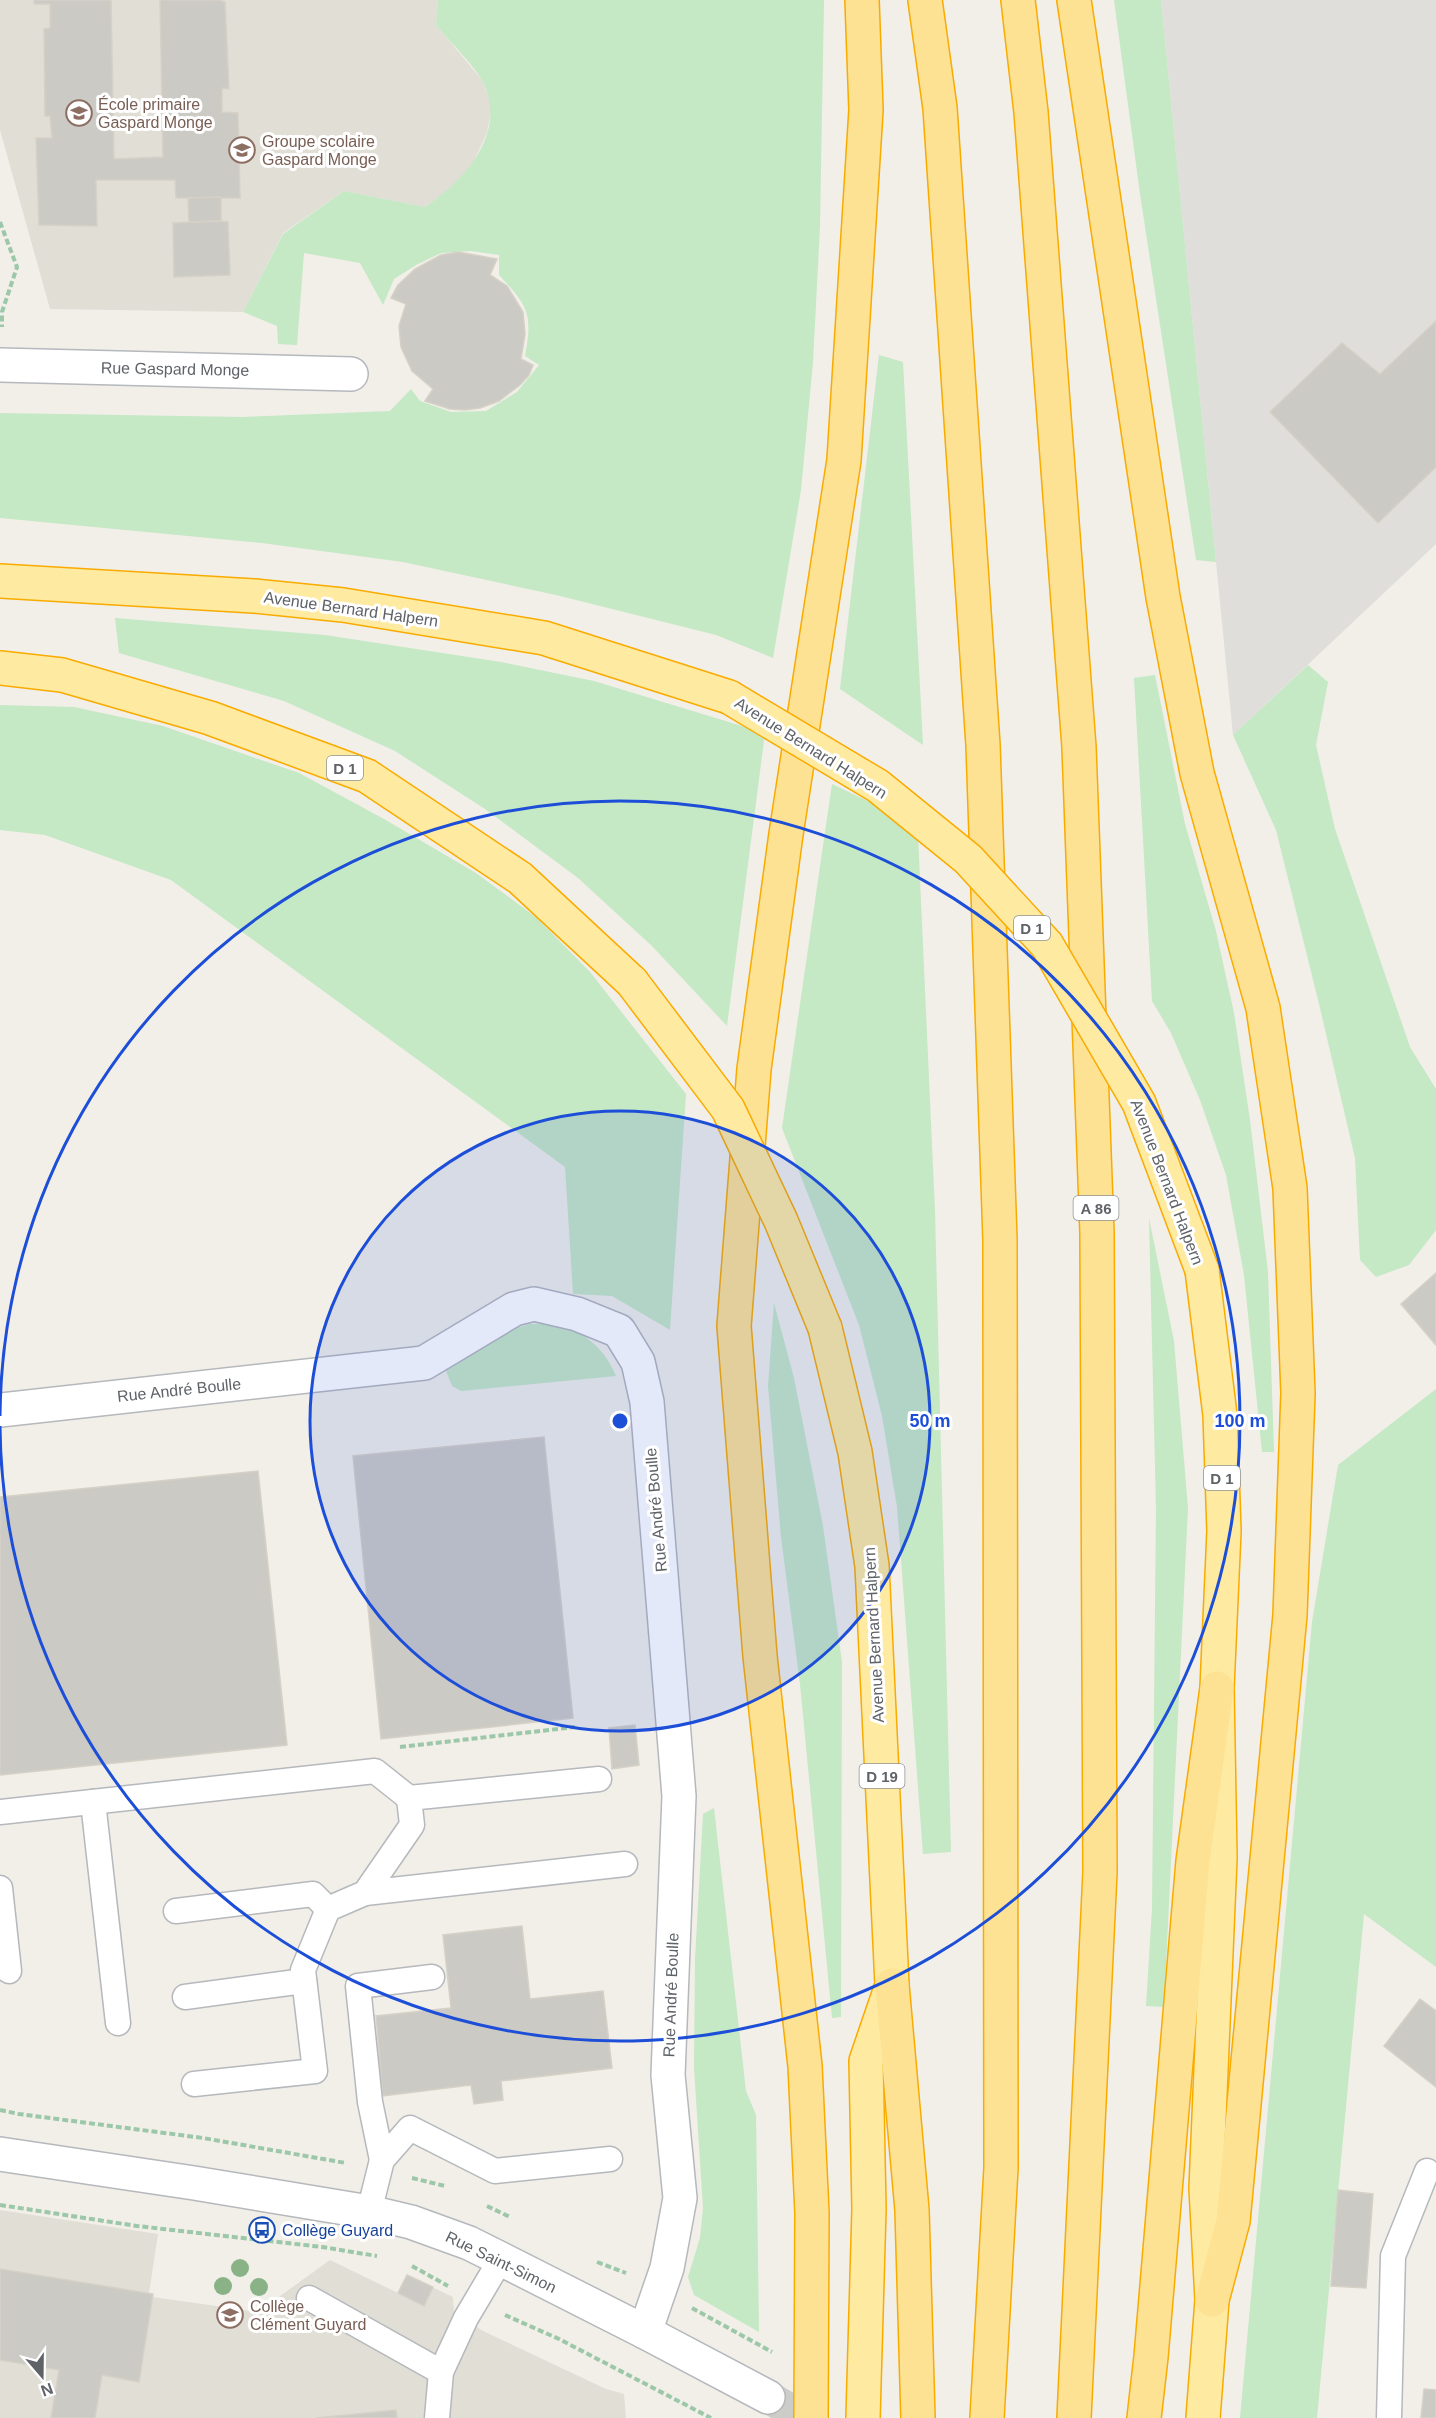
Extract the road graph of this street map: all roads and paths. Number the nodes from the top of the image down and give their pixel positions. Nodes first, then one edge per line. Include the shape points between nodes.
1 (862, 0) edge
2 (925, 0) edge
3 (1018, 0) edge
4 (1074, 0) edge
5 (0, 222) edge
6 (2, 333) dead end
7 (0, 365) edge
8 (351, 374) dead end
9 (0, 580) edge
10 (0, 668) edge
11 (62, 675) junction
12 (0, 683) edge
13 (825, 1328) joint
14 (0, 1410) edge
15 (1217, 1688) junction
16 (599, 1779) dead end
17 (409, 1798) junction
18 (93, 1802) junction
19 (0, 1812) edge
20 (625, 1864) dead end
21 (0, 1888) edge
22 (365, 1893) junction
23 (328, 1909) junction
24 (176, 1911) dead end
25 (9, 1971) dead end
26 (432, 1977) dead end
27 (304, 1981) junction
28 (892, 1985) junction
29 (185, 1997) dead end
30 (118, 2023) dead end
31 (194, 2084) dead end
32 (0, 2110) edge
33 (203, 2138) dead end
34 (0, 2154) edge
35 (382, 2160) junction
36 (610, 2160) dead end
37 (1427, 2171) dead end
38 (0, 2205) edge
39 (369, 2212) junction
40 (379, 2256) dead end
41 (501, 2259) junction
42 (597, 2262) dead end
43 (411, 2265) dead end
44 (627, 2273) dead end
45 (309, 2298) dead end
46 (1212, 2300) junction
47 (476, 2301) junction
48 (686, 2304) dead end
49 (645, 2332) junction
50 (781, 2356) dead end
51 (441, 2372) junction
52 (768, 2397) tunnel mouth
53 (437, 2418) edge
54 (711, 2418) edge
55 (811, 2418) edge
56 (863, 2418) edge
57 (918, 2418) edge
58 (987, 2418) edge
59 (1074, 2418) edge
60 (1144, 2418) edge
61 (1203, 2418) edge
62 (1389, 2418) edge

1 - 55 highway via 866,110 844,460 754,1069 734,1326 760,1656 805,2066 812,2213
2 - 58 highway via 940,108 983,745 1000,1240 1001,2168
3 - 59 highway, A 86 via 1031,112 1079,747 1097,1233 1100,1872
4 - 46 highway via 1163,597 1197,772 1263,1008 1290,1188 1298,1393 1290,1615 1233,2221
5 - 6 path via 17,267 2,312
7 - 8 street, Rue Gaspard Monge
9 - 15 highway, Avenue Bernard Halpern / D 1, bridge via 343,605 544,638 729,697 878,786 968,859 1047,945 1139,1103 1202,1270 1220,1415 1224,1531
10 - 11 highway, Avenue Bernard Halpern / D 1
11 - 12 highway
11 - 13 highway, Avenue Bernard Halpern / D 1, bridge via 210,718 367,776 520,878 632,982 728,1109 782,1221
13 - 28 highway, Avenue Bernard Halpern / D 19 via 855,1452 872,1566
14 - 49 street, Rue André Boulle via 424,1363 514,1309 534,1304 577,1314 619,1331 638,1362 647,1402 679,1796 668,2075 680,2198 667,2268
15 - 46 highway, Avenue Bernard Halpern via 1220,1858 1206,2188
15 - 60 highway via 1193,1861
16 - 17 lane
17 - 18 lane via 375,1771
17 - 22 lane via 412,1825
18 - 19 lane
18 - 30 lane
20 - 22 lane
21 - 25 lane
22 - 23 lane
23 - 24 lane via 313,1894
23 - 27 lane via 303,1970
26 - 35 lane via 358,1986 370,2102
27 - 29 lane
27 - 31 lane via 315,2071
28 - 56 highway via 866,2061 869,2208
28 - 57 highway via 912,2210
32 - 33 path
34 - 39 street, Rue Saint-Simon
35 - 36 lane via 410,2128 495,2171
35 - 39 lane
37 - 62 lane via 1393,2256
38 - 40 path
39 - 41 street, Rue Saint-Simon via 435,2230
41 - 47 lane
41 - 49 street, Rue Saint-Simon
42 - 44 path
43 - 47 path
45 - 51 lane
46 - 61 highway, Avenue Bernard Halpern
47 - 51 lane
47 - 54 path
48 - 50 path
49 - 52 street, Rue Saint-Simon
51 - 53 lane

